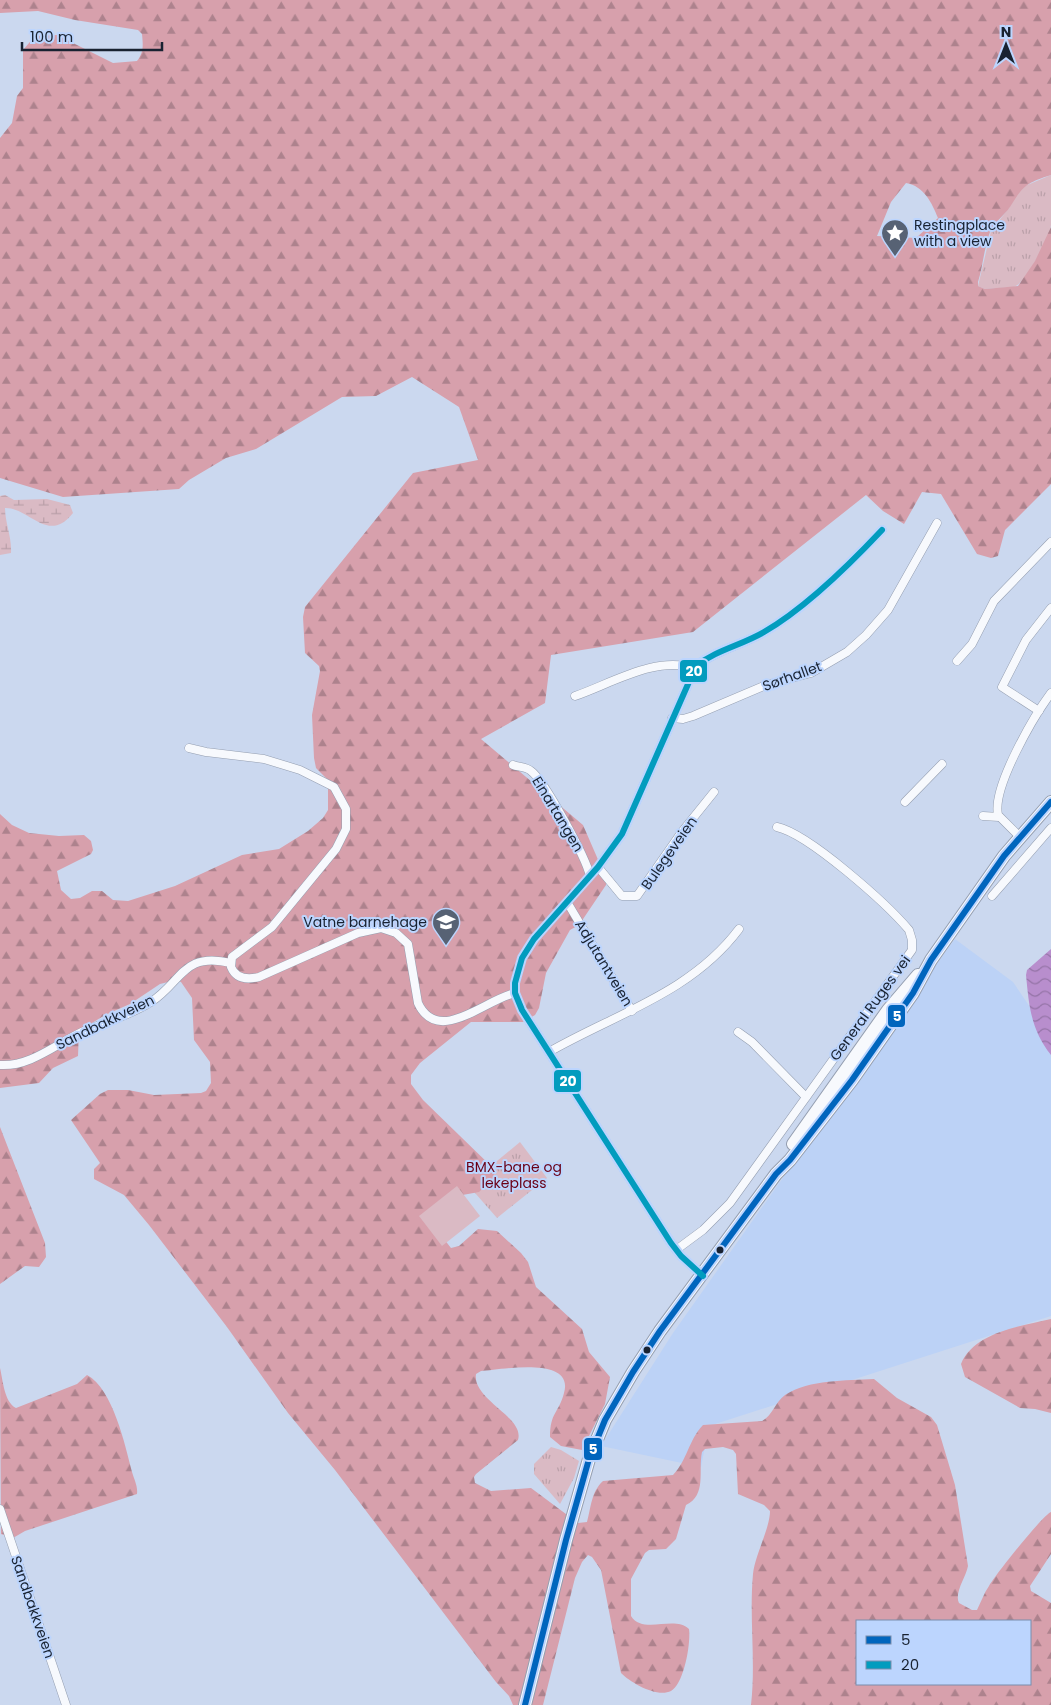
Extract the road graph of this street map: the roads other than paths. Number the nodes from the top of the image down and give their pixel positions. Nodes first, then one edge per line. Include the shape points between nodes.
1 (937, 523) dead end
2 (882, 530) dead end
3 (1051, 542) edge
4 (1051, 608) edge
5 (958, 661) dead end
6 (694, 669) junction
7 (1051, 693) edge
8 (575, 696) dead end
9 (1039, 711) junction
10 (672, 718) junction
11 (188, 748) dead end
12 (942, 764) dead end
13 (513, 765) dead end
14 (714, 792) dead end
15 (905, 802) dead end
16 (1051, 802) edge
17 (983, 816) dead end
18 (1000, 817) junction
19 (777, 827) dead end
20 (1051, 828) edge
21 (1020, 837) junction
22 (598, 867) junction
23 (590, 876) junction
24 (992, 896) dead end
25 (567, 902) junction
26 (739, 930) dead end
27 (231, 963) junction
28 (515, 993) junction
29 (632, 1011) junction
30 (738, 1032) dead end
31 (549, 1052) junction
32 (0, 1065) edge
33 (806, 1097) junction
34 (676, 1250) junction
35 (703, 1276) junction
36 (0, 1510) edge
37 (66, 1705) edge
38 (526, 1705) edge

1 - 10 street, Sørhallet via 888,610 847,652 810,673 766,685 693,716
2 - 6 street via 823,587 776,625 703,660
3 - 5 street via 994,600 972,644
4 - 9 street via 1026,640 1002,687
6 - 8 street via 680,666 650,669
6 - 10 street
7 - 9 street
9 - 18 street via 1004,781 997,808
10 - 22 street via 622,834
11 - 27 street via 264,759 300,770 334,787 346,809 346,829 336,849 272,927 238,950
12 - 15 street
13 - 23 street, Einartangen via 530,770 541,783 573,837
14 - 22 street, Bulegeveien via 637,896 622,896
16 - 21 main road
17 - 18 street
18 - 21 street
19 - 33 street, General Ruges vei via 815,848 853,877 901,921 912,940 909,956
20 - 24 street
21 - 35 main road via 931,960 888,1010 828,1092 784,1156 776,1174
22 - 23 street
23 - 25 street
25 - 28 street via 525,951 516,972
25 - 29 street, Adjutantveien
26 - 29 street, Adjutantveien via 699,970
27 - 28 street via 239,977 254,979 358,933 381,928 396,933 408,944 418,1003 421,1011 432,1020 452,1021
27 - 32 street, Sandbakkveien via 211,960 197,963 182,972 149,1003 21,1063
28 - 31 street
29 - 31 street
30 - 33 street
31 - 34 street
33 - 34 street, General Ruges vei via 726,1208
34 - 35 street
35 - 38 main road via 632,1372 596,1440 566,1540
36 - 37 street, Sandbakkveien

